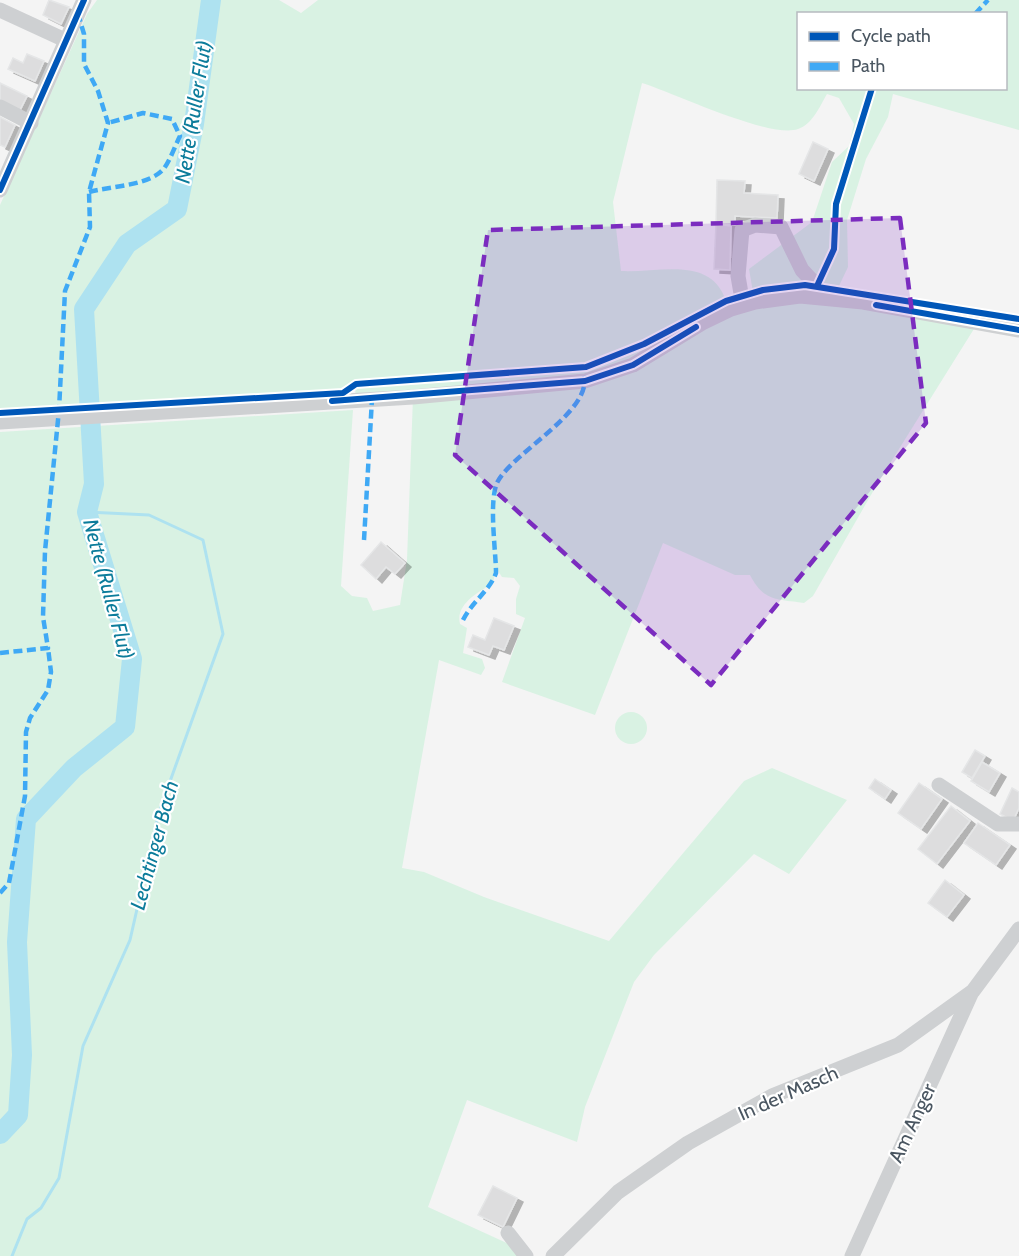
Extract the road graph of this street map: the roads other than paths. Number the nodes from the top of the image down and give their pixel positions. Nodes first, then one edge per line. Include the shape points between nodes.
1 (84, 0) edge
2 (0, 10) edge
3 (65, 40) junction
4 (0, 107) edge
5 (31, 123) junction
6 (0, 190) edge
7 (817, 286) dead end
8 (743, 305) junction
9 (1019, 330) edge
10 (367, 383) dead end
11 (372, 399) junction
12 (0, 422) edge
13 (939, 785) dead end
14 (1019, 824) edge
15 (1019, 929) edge
16 (973, 991) junction
17 (508, 1233) dead end
18 (526, 1256) edge
19 (553, 1256) edge
20 (852, 1256) edge

1 - 3 street
2 - 3 street
3 - 5 street
4 - 5 street
5 - 6 street
7 - 8 street via 802,270 781,227 755,225 742,230 738,276
8 - 9 street via 813,296
8 - 11 street via 702,323 633,366 608,375 552,385
10 - 11 street
11 - 12 street
13 - 14 street via 998,824
15 - 16 street, In der Masch
16 - 19 street, In der Masch via 898,1045 772,1096 688,1143 618,1192
16 - 20 street, Am Anger
17 - 18 street

